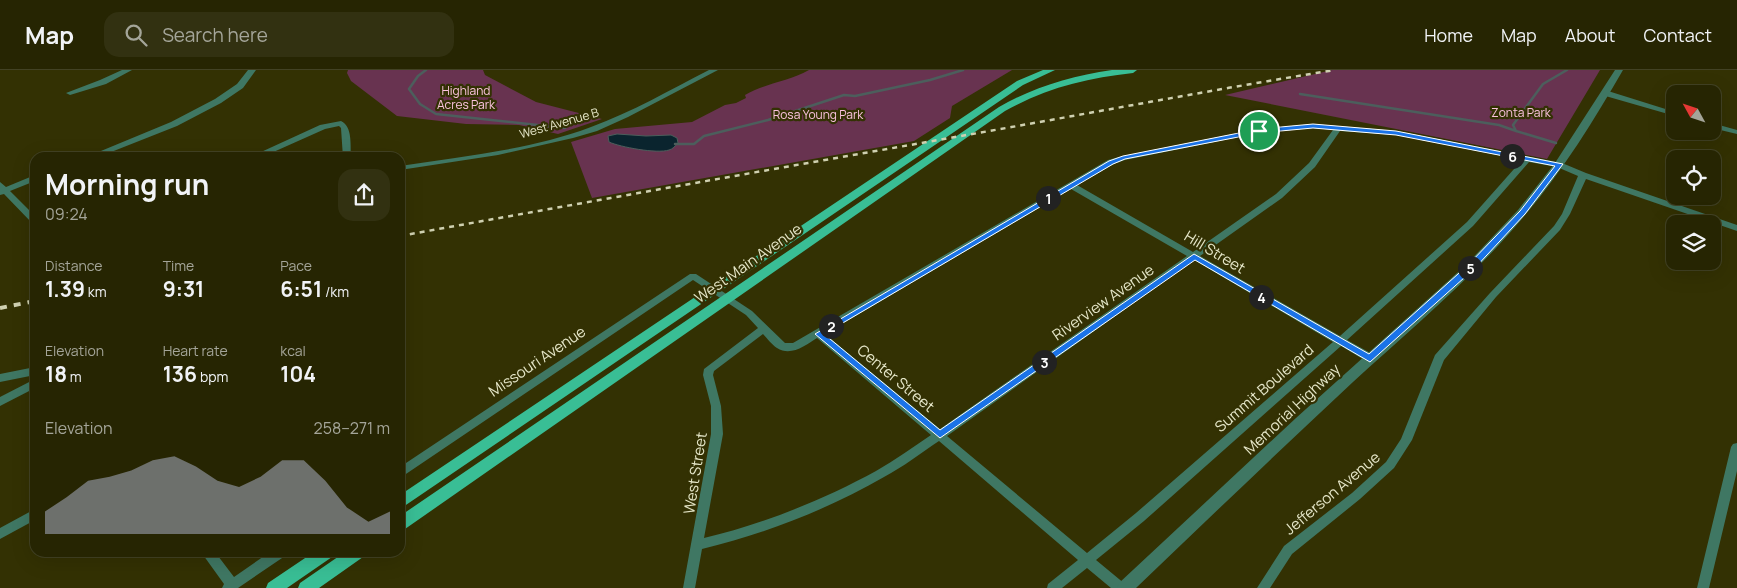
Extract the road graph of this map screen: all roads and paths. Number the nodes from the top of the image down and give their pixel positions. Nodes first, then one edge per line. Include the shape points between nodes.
1 (128, 70) edge
2 (252, 70) edge
3 (714, 70) edge
4 (1037, 70) edge
5 (1051, 70) edge
6 (1099, 70) edge
7 (1133, 70) edge
8 (1619, 70) edge
9 (1020, 83) junction
10 (70, 93) dead end
11 (1605, 93) junction
12 (1022, 98) junction
13 (1666, 111) edge
14 (1339, 127) junction
15 (1721, 128) edge
16 (1737, 132) edge
17 (103, 152) edge
18 (266, 152) edge
19 (347, 152) edge
20 (1527, 159) junction
21 (1559, 164) junction
22 (405, 167) edge
23 (1583, 175) junction
24 (30, 180) edge
25 (1070, 185) junction
26 (2, 189) edge
27 (30, 216) edge
28 (1737, 228) edge
29 (1194, 256) junction
30 (715, 289) junction
31 (729, 298) junction
32 (763, 329) junction
33 (819, 334) junction
34 (1340, 341) junction
35 (1370, 358) junction
36 (30, 372) edge
37 (0, 378) edge
38 (30, 386) edge
39 (0, 402) edge
40 (940, 435) junction
41 (1737, 447) edge
42 (405, 469) edge
43 (405, 500) edge
44 (30, 517) edge
45 (405, 521) edge
46 (0, 534) edge
47 (698, 545) junction
48 (210, 557) edge
49 (274, 557) edge
50 (320, 557) edge
51 (351, 557) edge
52 (1087, 560) junction
53 (230, 587) edge
54 (274, 588) edge
55 (306, 588) edge
56 (689, 588) edge
57 (1053, 588) edge
58 (1120, 588) edge
59 (1125, 588) edge
60 (1263, 588) edge
61 (1703, 588) edge

1 - 10 street
2 - 17 street via 240,86 218,101 174,124
3 - 22 street, West Avenue B via 582,133 518,149
4 - 9 main road
5 - 9 main road, West Main Avenue
6 - 12 main road via 1046,84
7 - 12 main road, West Main Avenue via 1072,80
8 - 11 street, Memorial Highway
9 - 30 main road, West Main Avenue
11 - 13 street
11 - 21 street, Memorial Highway
12 - 31 main road, West Main Avenue via 997,112
14 - 20 street via 1396,133
14 - 25 street via 1259,131 1123,158
14 - 29 street, Riverview Avenue via 1312,165 1279,196
15 - 16 street
18 - 19 street via 323,127 341,123 345,128
20 - 21 street
20 - 34 street, Summit Boulevard via 1470,224
21 - 23 street
21 - 35 street, Memorial Highway via 1522,212 1471,267
23 - 28 street
23 - 60 street, Jefferson Avenue via 1557,228 1439,358 1406,440 1390,465 1288,550
24 - 26 street
25 - 29 street, Hill Street
25 - 33 street
26 - 27 street
29 - 34 street, Hill Street
29 - 40 street, Riverview Avenue
30 - 31 street
30 - 42 street, Missouri Avenue via 692,276
30 - 43 main road, West Main Avenue
31 - 32 street
31 - 45 main road, West Main Avenue
32 - 33 street via 781,346 788,348
32 - 47 street, West Street via 709,369 717,434
33 - 40 street, Center Street
34 - 35 street, Hill Street
34 - 52 street, Summit Boulevard
35 - 59 street, Memorial Highway
36 - 37 street
38 - 39 street
40 - 47 street, Riverview Avenue via 880,474 810,508 735,536
40 - 52 street, Center Street
41 - 61 street
44 - 46 street
47 - 56 street, West Street
48 - 53 street
49 - 53 street
50 - 54 main road
51 - 55 main road
52 - 57 street, Summit Boulevard
52 - 58 street, Center Street

